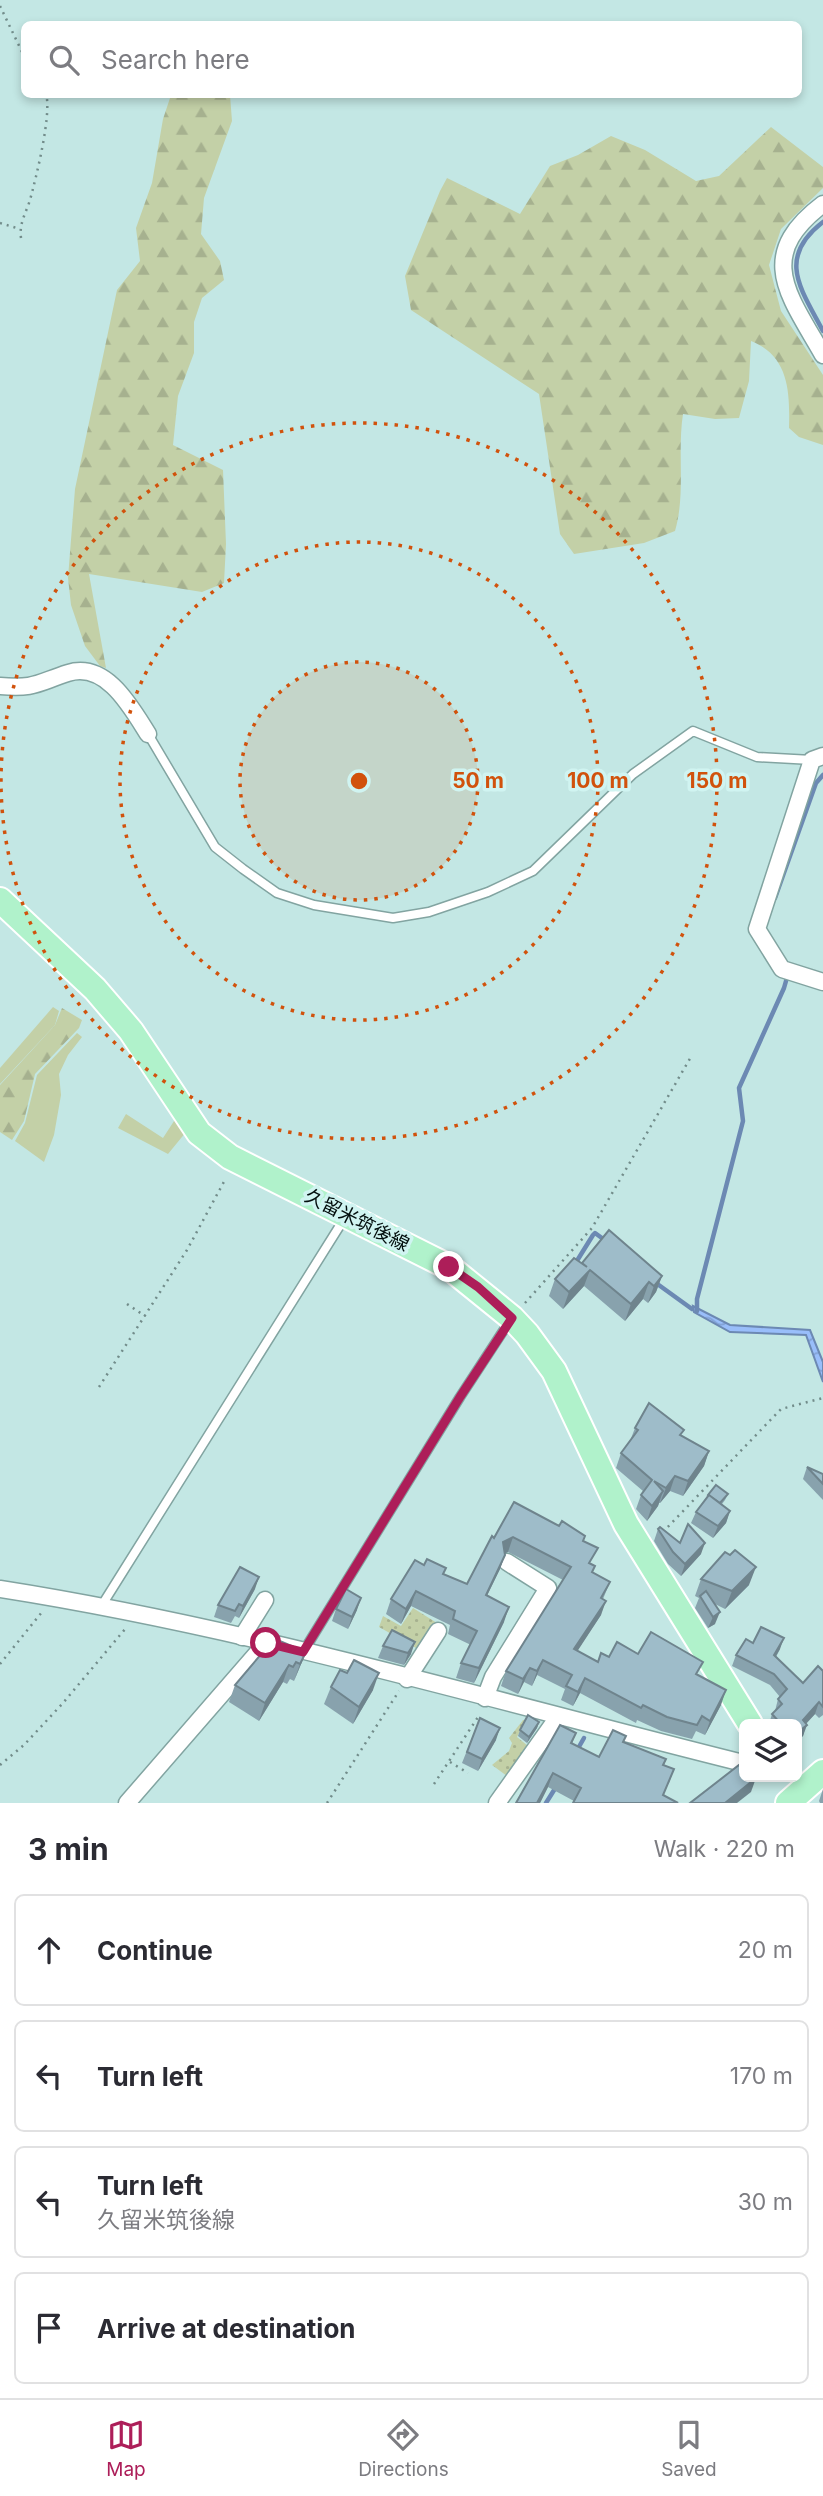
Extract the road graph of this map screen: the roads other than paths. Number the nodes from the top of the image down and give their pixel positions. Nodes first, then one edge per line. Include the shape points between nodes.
1 (823, 204) edge
2 (823, 355) edge
3 (0, 686) edge
4 (148, 734) joint
5 (818, 758) edge
6 (0, 900) edge
7 (823, 982) edge
8 (347, 1215) junction
9 (512, 1318) junction
10 (507, 1562) edge
11 (0, 1589) edge
12 (265, 1600) dead end
13 (102, 1605) junction
14 (438, 1631) dead end
15 (242, 1637) junction
16 (266, 1643) junction
17 (303, 1652) junction
18 (405, 1682) junction
19 (488, 1699) junction
20 (558, 1717) junction
21 (747, 1719) edge
22 (739, 1762) edge
23 (823, 1772) edge
24 (795, 1794) edge
25 (127, 1803) edge
26 (497, 1803) edge

1 - 2 street via 790,236 782,264 787,291
3 - 4 street via 28,689 70,672 88,670 110,683
4 - 5 lane via 215,847 243,869 289,897 349,913 393,918 429,912 533,871 633,774 693,731 757,757
5 - 7 street via 757,929 782,969
6 - 8 main road, 久留米筑後線 via 96,989 131,1031 199,1133 236,1160
8 - 9 main road, 久留米筑後線 via 449,1267
8 - 13 lane
9 - 17 lane
9 - 21 main road, 久留米筑後線 via 554,1371 612,1498
10 - 19 street via 548,1588 494,1676
11 - 13 street
12 - 15 street
13 - 15 street
14 - 18 street
15 - 16 street
16 - 17 street
16 - 25 street
17 - 18 street
18 - 19 street
19 - 20 street
20 - 22 street
20 - 26 street
23 - 24 main road

